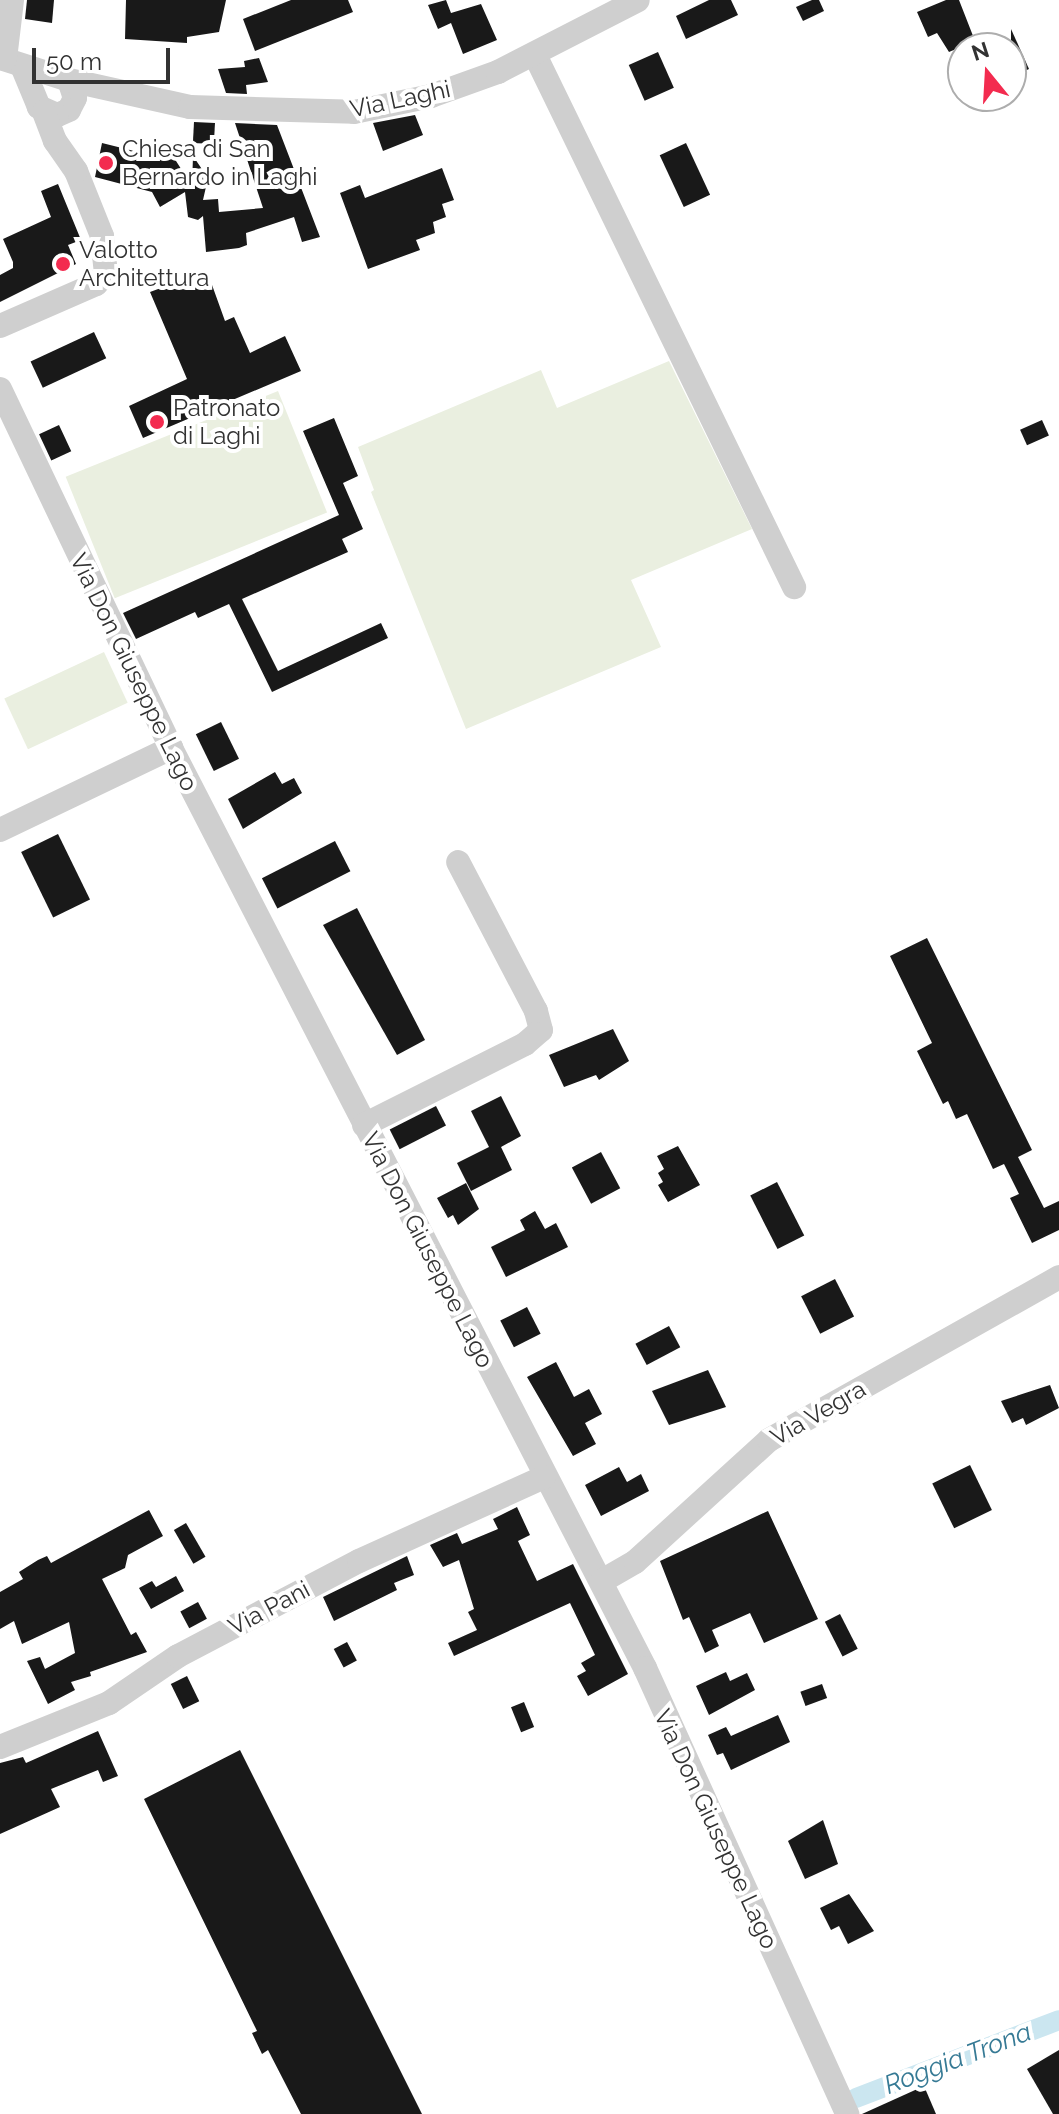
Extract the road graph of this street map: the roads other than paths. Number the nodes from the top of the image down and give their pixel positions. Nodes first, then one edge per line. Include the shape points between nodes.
1 (12, 0) edge
2 (638, 0) edge
3 (535, 55) junction
4 (9, 61) edge
5 (56, 96) junction
6 (0, 326) edge
7 (0, 389) edge
8 (794, 587) dead end
9 (171, 748) junction
10 (0, 830) edge
11 (458, 862) dead end
12 (364, 1125) junction
13 (1059, 1277) edge
14 (544, 1477) junction
15 (602, 1581) junction
16 (0, 1747) edge
17 (847, 2114) edge

1 - 4 street
2 - 3 street, Via Laghi
3 - 5 street, Via Laghi via 431,96 354,112 190,107 97,85
3 - 8 street
4 - 5 street
5 - 6 street via 55,141 76,171 102,236 106,274 96,284
7 - 9 street, Via Don Giuseppe Lago
9 - 10 street
9 - 12 street, Via Don Giuseppe Lago
11 - 12 street via 541,1030 525,1044
12 - 14 street, Via Don Giuseppe Lago
13 - 15 street, Via Vegra via 769,1440 635,1562
14 - 15 street, Via Don Giuseppe Lago
14 - 16 street, Via Pani via 331,1576 178,1656 109,1703
15 - 17 street, Via Don Giuseppe Lago

